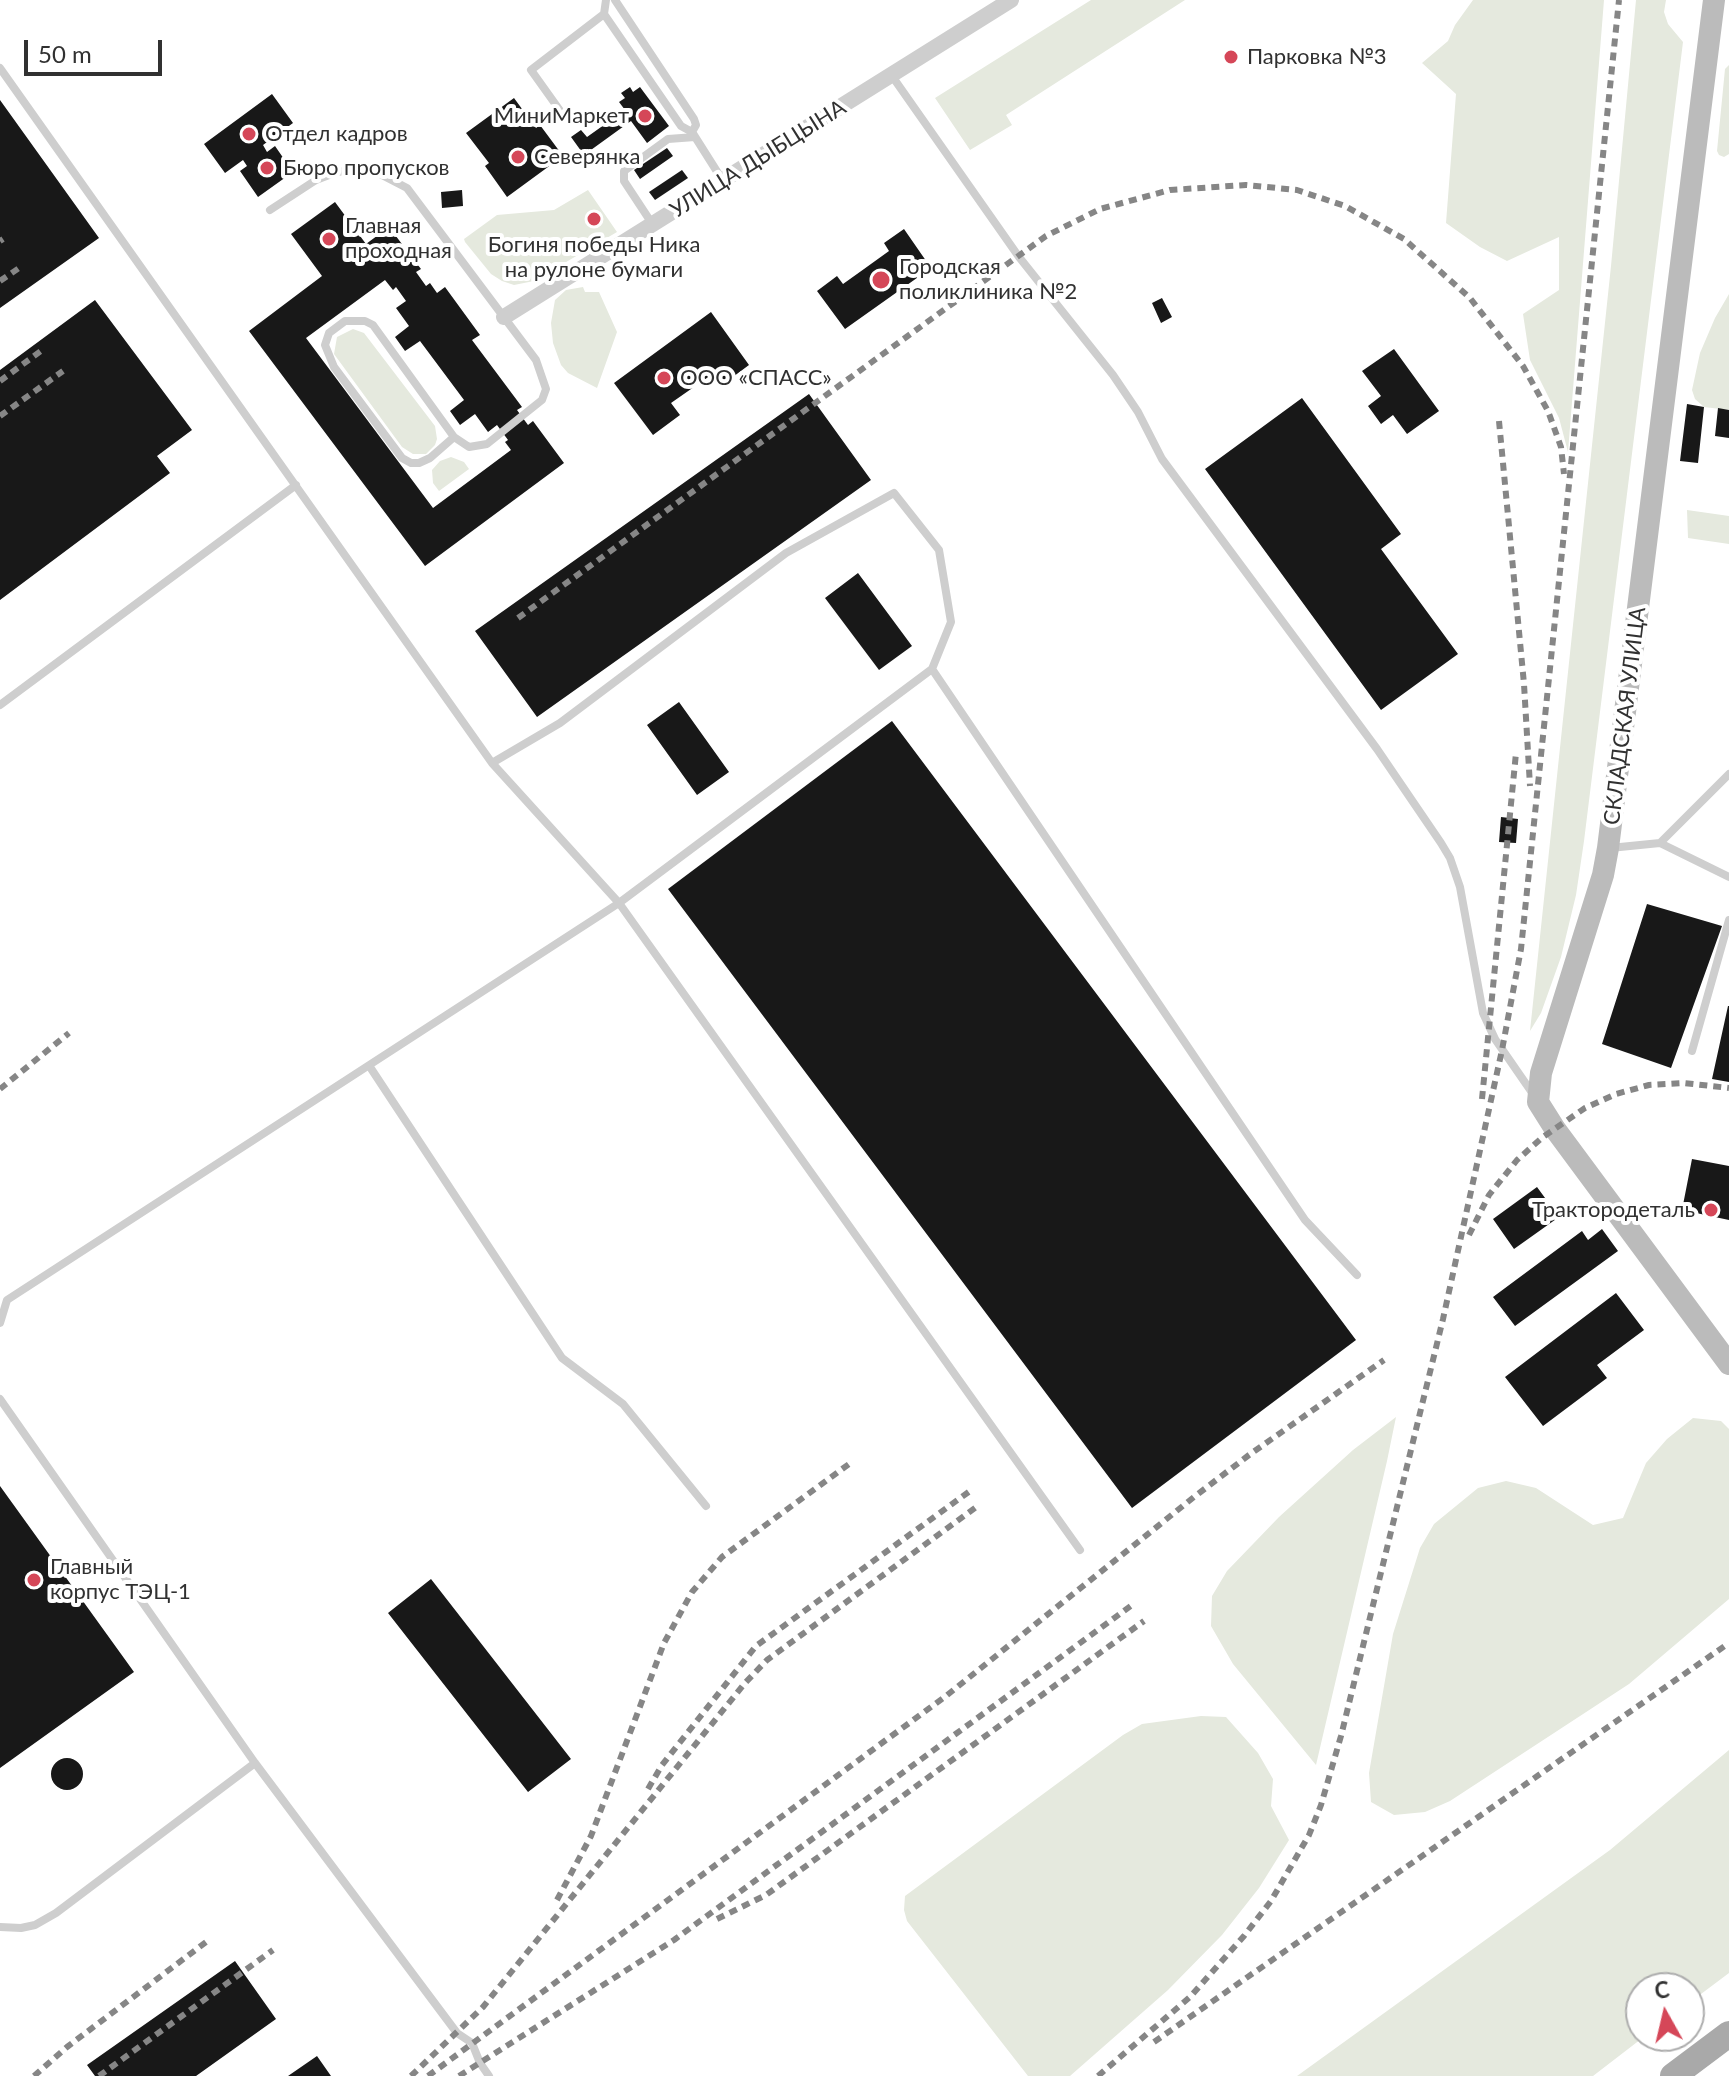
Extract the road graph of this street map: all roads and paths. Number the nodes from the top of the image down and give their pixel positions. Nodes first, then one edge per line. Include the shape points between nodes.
1 (606, 0) edge
2 (615, 0) edge
3 (1011, 0) edge
4 (1714, 0) edge
5 (604, 14) junction
6 (0, 68) edge
7 (892, 76) junction
8 (561, 112) dead end
9 (694, 135) junction
10 (723, 181) junction
11 (270, 210) dead end
12 (653, 225) junction
13 (504, 317) junction
14 (454, 437) junction
15 (296, 485) junction
16 (932, 669) junction
17 (0, 705) edge
18 (492, 763) junction
19 (1729, 774) edge
20 (1660, 843) junction
21 (1608, 848) junction
22 (1729, 877) edge
23 (619, 903) junction
24 (1729, 920) edge
25 (1692, 1051) dead end
26 (370, 1067) junction
27 (1538, 1102) junction
28 (1357, 1275) dead end
29 (0, 1323) edge
30 (1729, 1364) edge
31 (0, 1399) edge
32 (706, 1506) dead end
33 (1080, 1550) dead end
34 (255, 1763) junction
35 (0, 1927) edge
36 (1729, 2034) edge
37 (489, 2076) edge
38 (1673, 2076) edge

1 - 5 lane
2 - 9 lane via 694,119
3 - 7 street, УЛИЦА ДЫБЦЫНА
4 - 21 street, СКЛАДСКАЯ УЛИЦА
5 - 8 lane via 531,70
5 - 9 lane via 681,126
6 - 15 lane
7 - 10 street, УЛИЦА ДЫБЦЫНА
7 - 27 lane via 1019,257 1113,375 1162,459 1441,843 1460,887 1483,1013
9 - 10 lane
9 - 12 lane via 668,139 624,171 624,181
10 - 12 street, УЛИЦА ДЫБЦЫНА
11 - 13 lane via 337,172 388,177 407,188
12 - 13 street, УЛИЦА ДЫБЦЫНА
13 - 14 lane via 540,368 546,389 542,400 487,444 469,447
14 - 14 lane via 419,463 402,458 328,355 325,345 335,327 357,320 373,325
15 - 17 lane
15 - 18 lane
16 - 18 lane via 951,622 939,550 894,493 786,553 560,723
16 - 23 lane
16 - 28 lane via 1305,1220
18 - 23 lane
19 - 20 lane
20 - 21 lane
20 - 22 lane
21 - 27 street, СКЛАДСКАЯ УЛИЦА via 1541,1073
23 - 26 lane
23 - 33 lane
24 - 25 lane
26 - 29 lane via 7,1300
26 - 32 lane via 562,1358 623,1404
27 - 30 street
31 - 34 lane
34 - 35 lane via 56,1913 35,1925
34 - 37 lane via 457,2033 472,2043
36 - 38 main road

